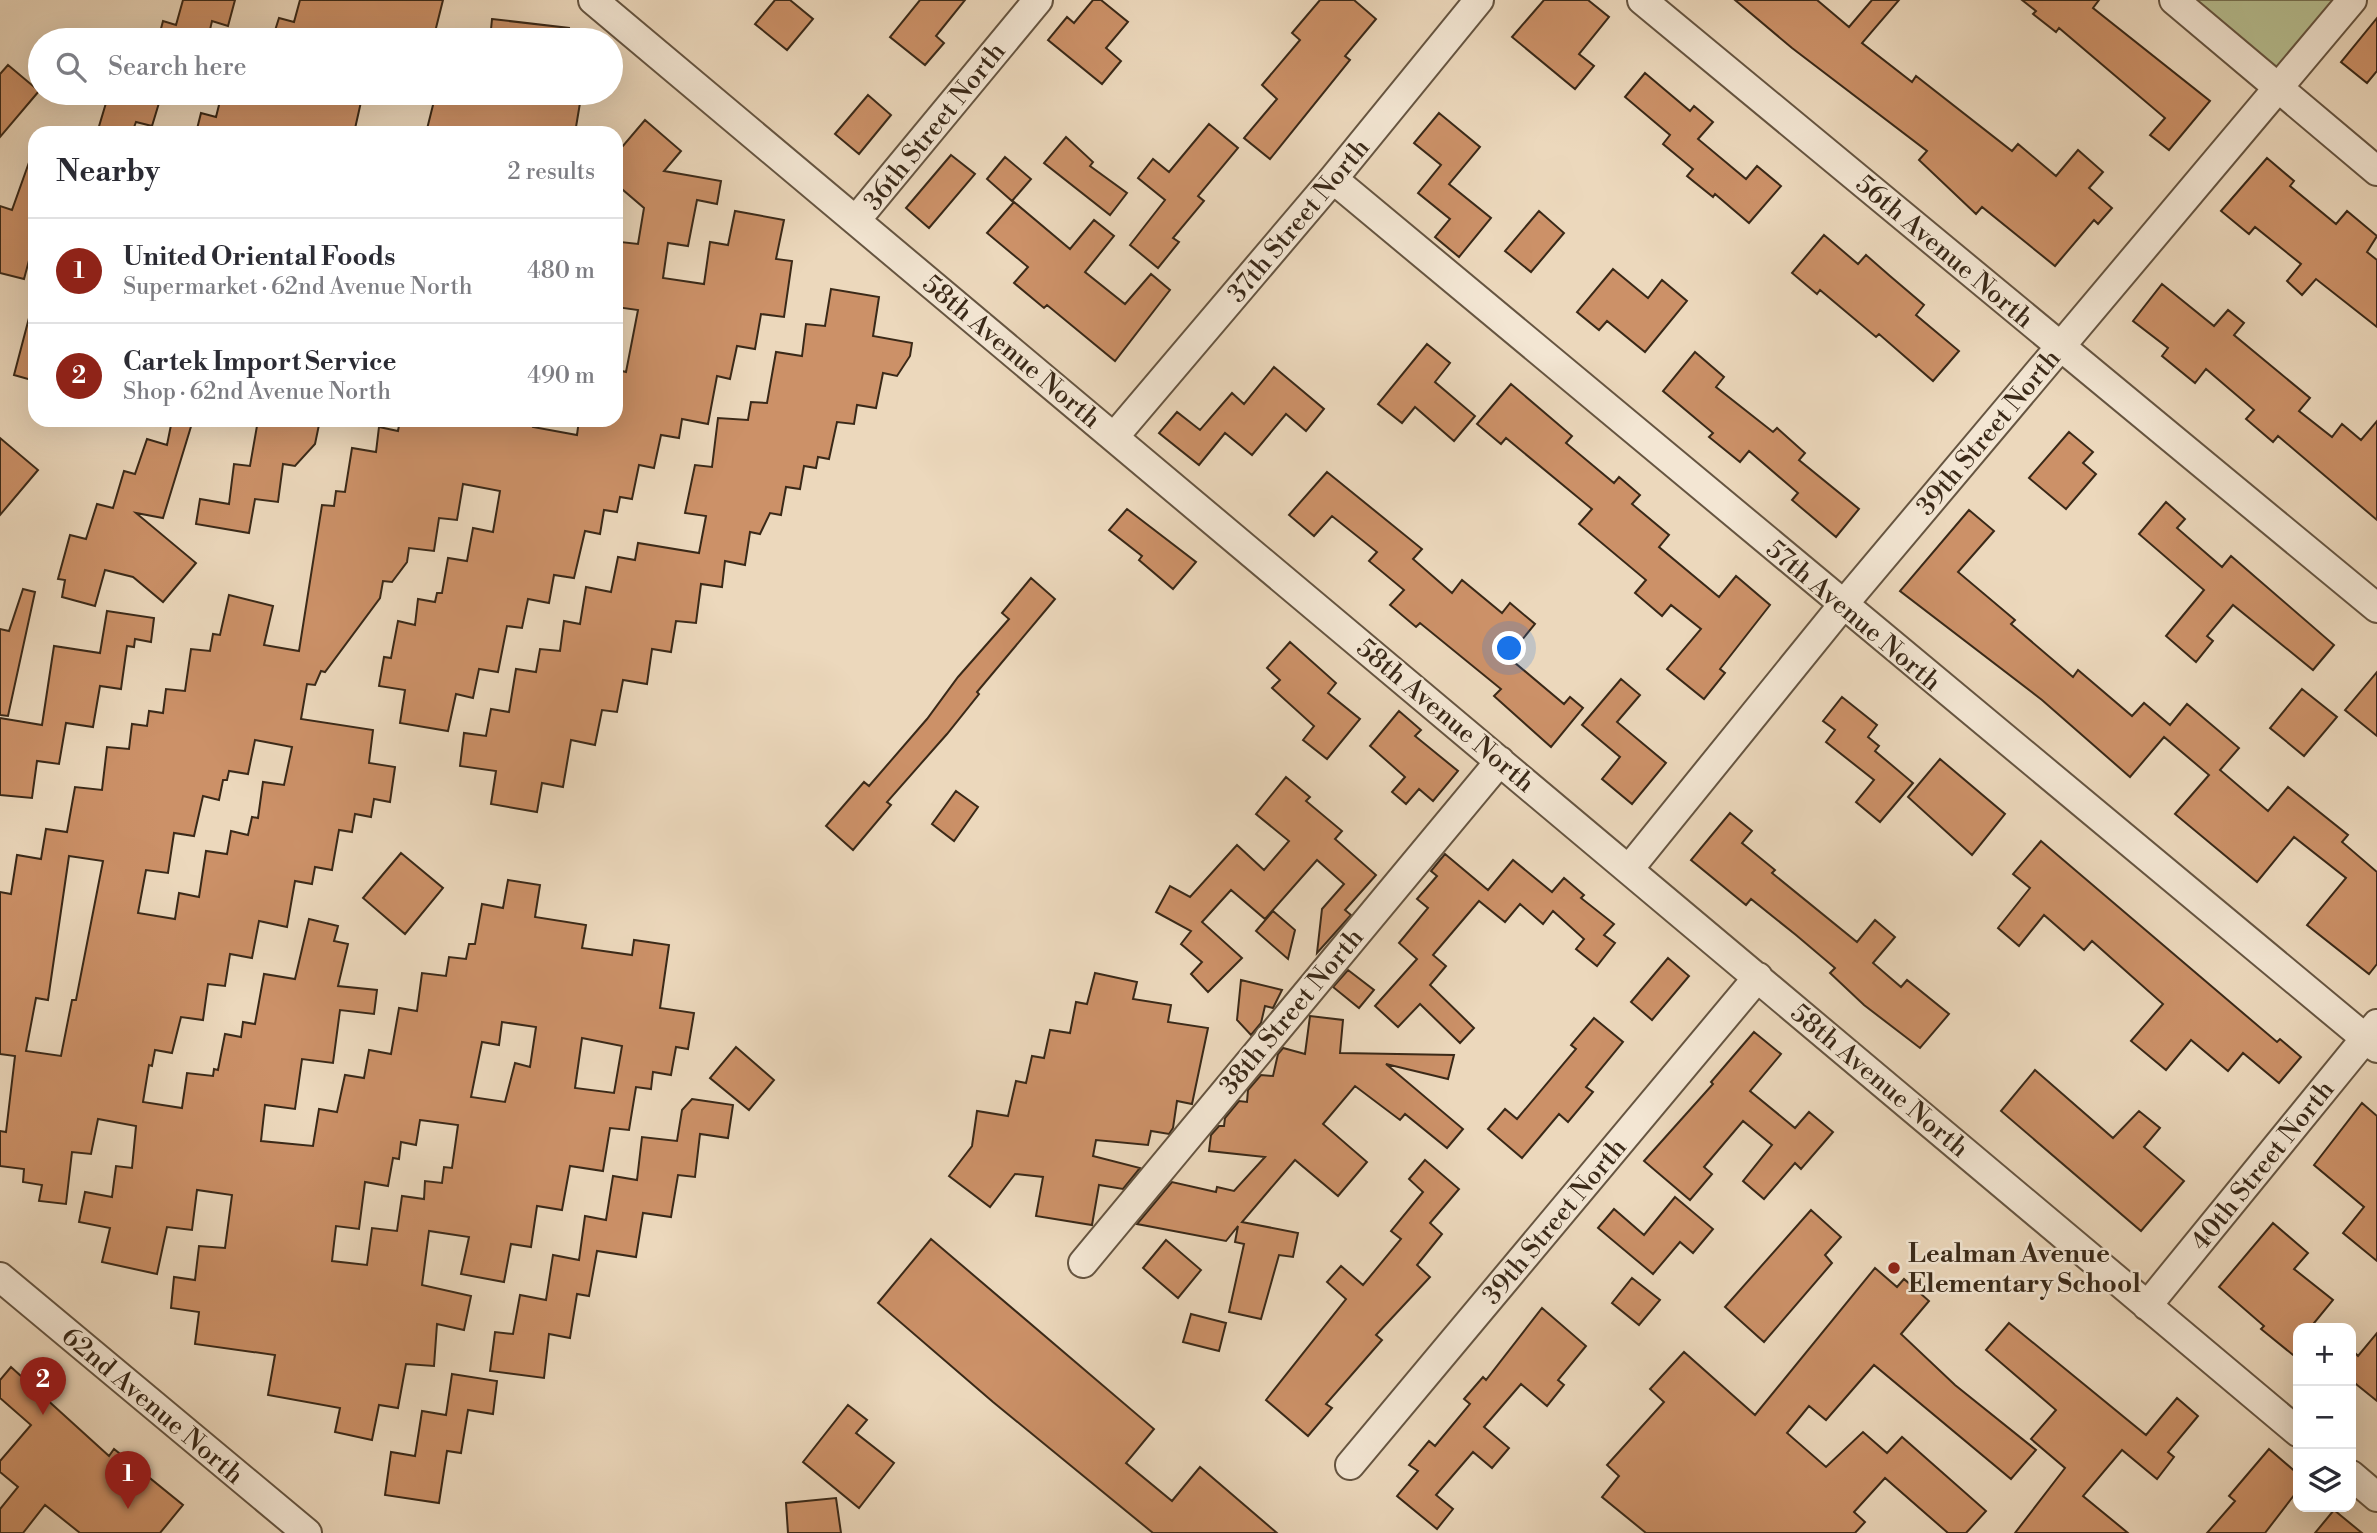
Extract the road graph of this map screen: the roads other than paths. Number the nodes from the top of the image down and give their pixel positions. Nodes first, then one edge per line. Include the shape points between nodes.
1 (1038, 0) edge
2 (1479, 0) edge
3 (1642, 0) edge
4 (2174, 0) edge
5 (2352, 0) edge
6 (598, 2) edge
7 (2278, 88) junction
8 (2377, 171) edge
9 (1333, 179) junction
10 (856, 220) junction
11 (2060, 346) junction
12 (1114, 437) junction
13 (1842, 606) junction
14 (2377, 608) edge
15 (1500, 761) junction
16 (1629, 869) junction
17 (1758, 977) junction
18 (2373, 1037) edge
19 (1083, 1263) dead end
20 (0, 1277) edge
21 (2147, 1306) junction
22 (2293, 1428) edge
23 (1350, 1465) dead end
24 (2356, 1479) edge
25 (2377, 1497) edge
26 (307, 1533) edge

1 - 10 street, 36th Street North
2 - 9 street, 37th Street North
3 - 11 street, 56th Avenue North
4 - 7 street
5 - 7 street, 39th Street North
6 - 10 street, 58th Avenue North
7 - 8 street
7 - 11 street, 39th Street North
9 - 12 street, 37th Street North
9 - 13 street, 57th Avenue North
10 - 12 street, 58th Avenue North
11 - 13 street, 39th Street North
11 - 14 street, 56th Avenue North
12 - 15 street, 58th Avenue North
13 - 16 street, 39th Street North
13 - 18 street, 57th Avenue North
15 - 16 street, 58th Avenue North
15 - 19 street, 38th Street North
16 - 17 street, 58th Avenue North
17 - 21 street, 58th Avenue North
17 - 23 street, 39th Street North
18 - 21 street, 40th Street North
20 - 26 street, 62nd Avenue North
21 - 22 street, 58th Avenue North
24 - 25 street

